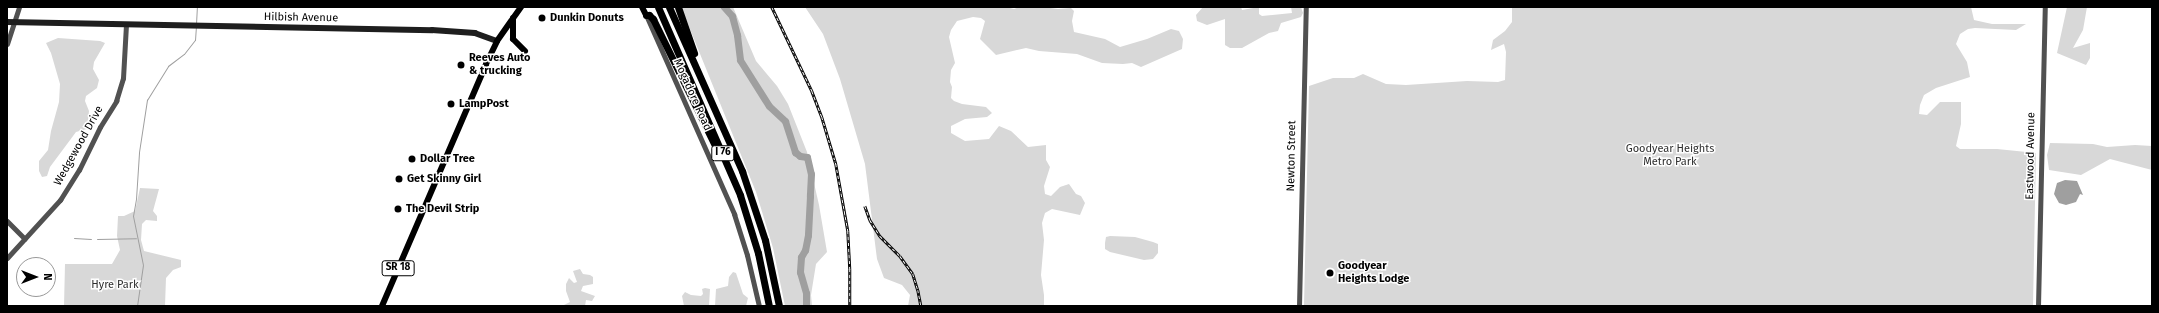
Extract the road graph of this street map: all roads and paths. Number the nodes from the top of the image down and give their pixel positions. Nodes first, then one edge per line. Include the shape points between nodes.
1 (19, 7) edge
2 (521, 7) edge
3 (642, 7) edge
4 (658, 7) edge
5 (669, 7) edge
6 (678, 7) edge
7 (1306, 7) edge
8 (2045, 7) edge
9 (646, 15) junction
10 (514, 17) junction
11 (7, 22) edge
12 (16, 22) junction
13 (126, 24) junction
14 (497, 41) junction
15 (7, 44) edge
16 (525, 51) dead end
17 (712, 102) junction
18 (734, 177) junction
19 (7, 221) edge
20 (24, 239) junction
21 (7, 258) edge
22 (382, 306) edge
23 (759, 306) edge
24 (769, 306) edge
25 (779, 306) edge
26 (1299, 306) edge
27 (2038, 306) edge

1 - 12 street
2 - 10 main road, SR 18
3 - 9 main road, Mogadore Road
4 - 18 highway, I 76
5 - 17 highway, I 76
6 - 17 highway
7 - 26 street, Newton Street
8 - 27 street, Eastwood Avenue
9 - 18 highway via 654,19 710,137
9 - 23 street, Mogadore Road via 734,214
10 - 14 main road, SR 18
10 - 16 main road via 513,39
11 - 12 main road, Hilbish Avenue
12 - 13 main road, Hilbish Avenue
12 - 15 street
13 - 14 main road, Hilbish Avenue via 467,32
13 - 20 street, Wedgewood Drive via 125,66 117,98 72,182 60,200
14 - 22 main road, SR 18
17 - 25 highway, I 76 via 754,205 771,262
18 - 24 highway, I 76 via 752,233
19 - 20 street
20 - 21 street, Wedgewood Drive

